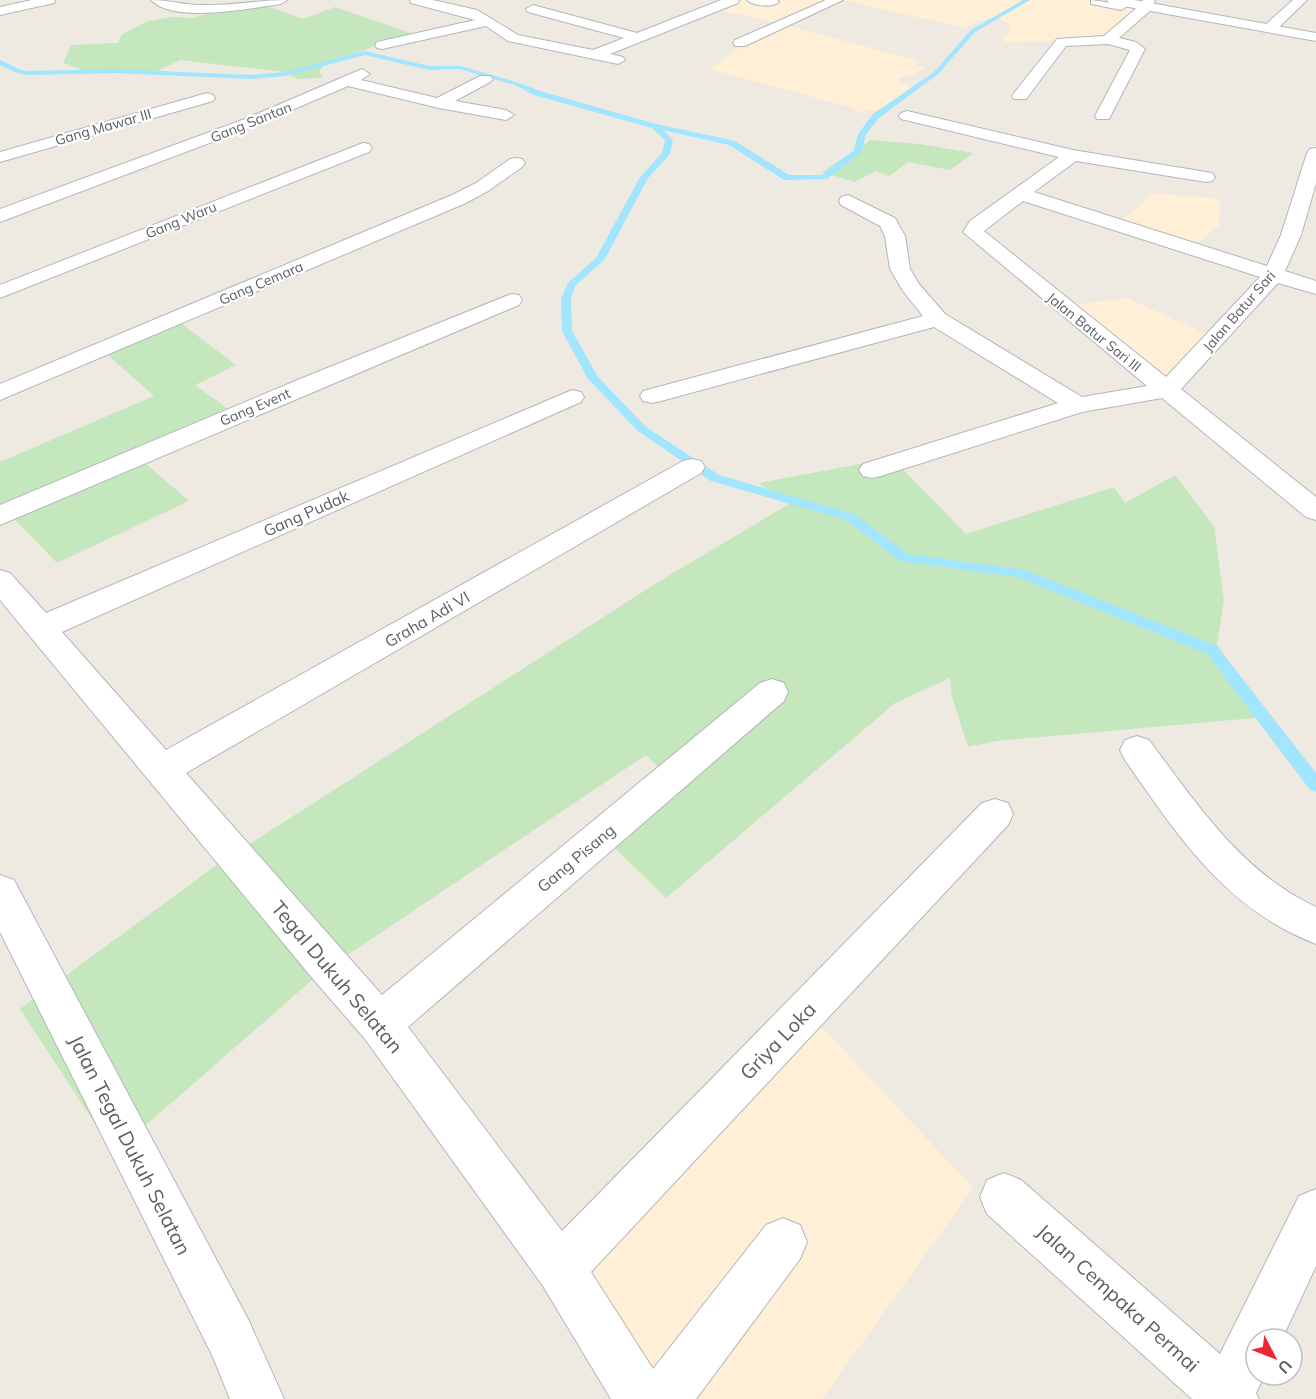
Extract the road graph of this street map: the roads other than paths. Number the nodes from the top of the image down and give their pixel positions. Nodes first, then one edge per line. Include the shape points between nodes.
1 (49, 0) edge
2 (157, 0) edge
3 (281, 0) edge
4 (416, 0) edge
5 (694, 0) edge
6 (753, 0) edge
7 (837, 0) edge
8 (1112, 0) edge
9 (1300, 0) edge
10 (772, 2) dead end
11 (1094, 2) dead end
12 (729, 3) edge
13 (1128, 3) junction
14 (1148, 3) edge
15 (533, 9) dead end
16 (0, 11) edge
17 (488, 21) junction
18 (1270, 28) junction
19 (1316, 37) edge
20 (639, 38) junction
21 (1108, 40) junction
22 (741, 43) dead end
23 (382, 45) dead end
24 (597, 54) junction
25 (618, 60) dead end
26 (485, 79) dead end
27 (1020, 96) dead end
28 (207, 98) dead end
29 (439, 103) junction
30 (506, 115) dead end
31 (907, 116) dead end
32 (1103, 116) dead end
33 (363, 148) dead end
34 (1316, 153) edge
35 (1073, 155) junction
36 (0, 157) edge
37 (516, 163) dead end
38 (1206, 177) dead end
39 (1021, 194) junction
40 (848, 201) dead end
41 (0, 216) edge
42 (1273, 276) junction
43 (1316, 288) edge
44 (0, 292) edge
45 (511, 300) dead end
46 (937, 319) junction
47 (1167, 390) junction
48 (0, 393) edge
49 (652, 396) dead end
50 (572, 397) dead end
51 (1078, 405) junction
52 (692, 467) dead end
53 (872, 470) dead end
54 (1316, 511) edge
55 (0, 516) edge
56 (0, 580) edge
57 (41, 628) junction
58 (772, 692) dead end
59 (1137, 750) dead end
60 (161, 770) junction
61 (995, 814) dead end
62 (0, 892) edge
63 (1316, 926) edge
64 (380, 1024) junction
65 (1005, 1197) dead end
66 (1316, 1212) edge
67 (783, 1242) dead end
68 (560, 1269) junction
69 (1230, 1397) edge
70 (257, 1399) edge
71 (641, 1399) edge
72 (663, 1399) edge

1 - 16 street
2 - 3 street via 173,6 201,8
4 - 17 street via 472,13
5 - 12 street
6 - 10 street
7 - 22 street
8 - 13 street
9 - 18 street
11 - 13 lane via 1121,7
12 - 20 street
13 - 14 street
14 - 18 street
14 - 21 street
15 - 20 street
17 - 23 street
17 - 24 street via 513,38
18 - 19 street
20 - 24 street
21 - 27 street via 1062,42
21 - 32 street via 1138,49
24 - 25 street
26 - 29 street
28 - 36 street, Gang Mawar III
29 - 30 street, Gang Santan
29 - 41 street, Gang Santan via 355,78 251,122
31 - 35 street
33 - 44 street, Gang Waru
34 - 42 street, Jalan Batur Sari via 1299,237
35 - 38 street
35 - 39 street, Jalan Batur Sari III
37 - 48 street, Gang Cemara via 459,199
39 - 42 street
39 - 47 street, Jalan Batur Sari III via 976,225 973,232
40 - 46 street via 888,222 893,229 900,269
42 - 43 street
42 - 47 street, Jalan Batur Sari
45 - 55 street, Gang Event
46 - 49 street
46 - 51 street
47 - 51 street
47 - 54 street, Jalan Batur Sari III
50 - 57 street, Gang Pudak
51 - 53 street
52 - 60 street, Graha Adi VI
56 - 57 street, Tegal Dukuh Selatan
57 - 60 street, Tegal Dukuh Selatan
58 - 64 street, Gang Pisang
59 - 63 street via 1197,832 1236,874 1278,907
60 - 64 street, Tegal Dukuh Selatan
61 - 68 street, Griya Loka
62 - 70 street, Jalan Tegal Dukuh Selatan via 230,1337
64 - 68 street, Tegal Dukuh Selatan
65 - 69 street, Jalan Cempaka Permai
66 - 69 street
67 - 72 street
68 - 71 street, Tegal Dukuh Selatan

